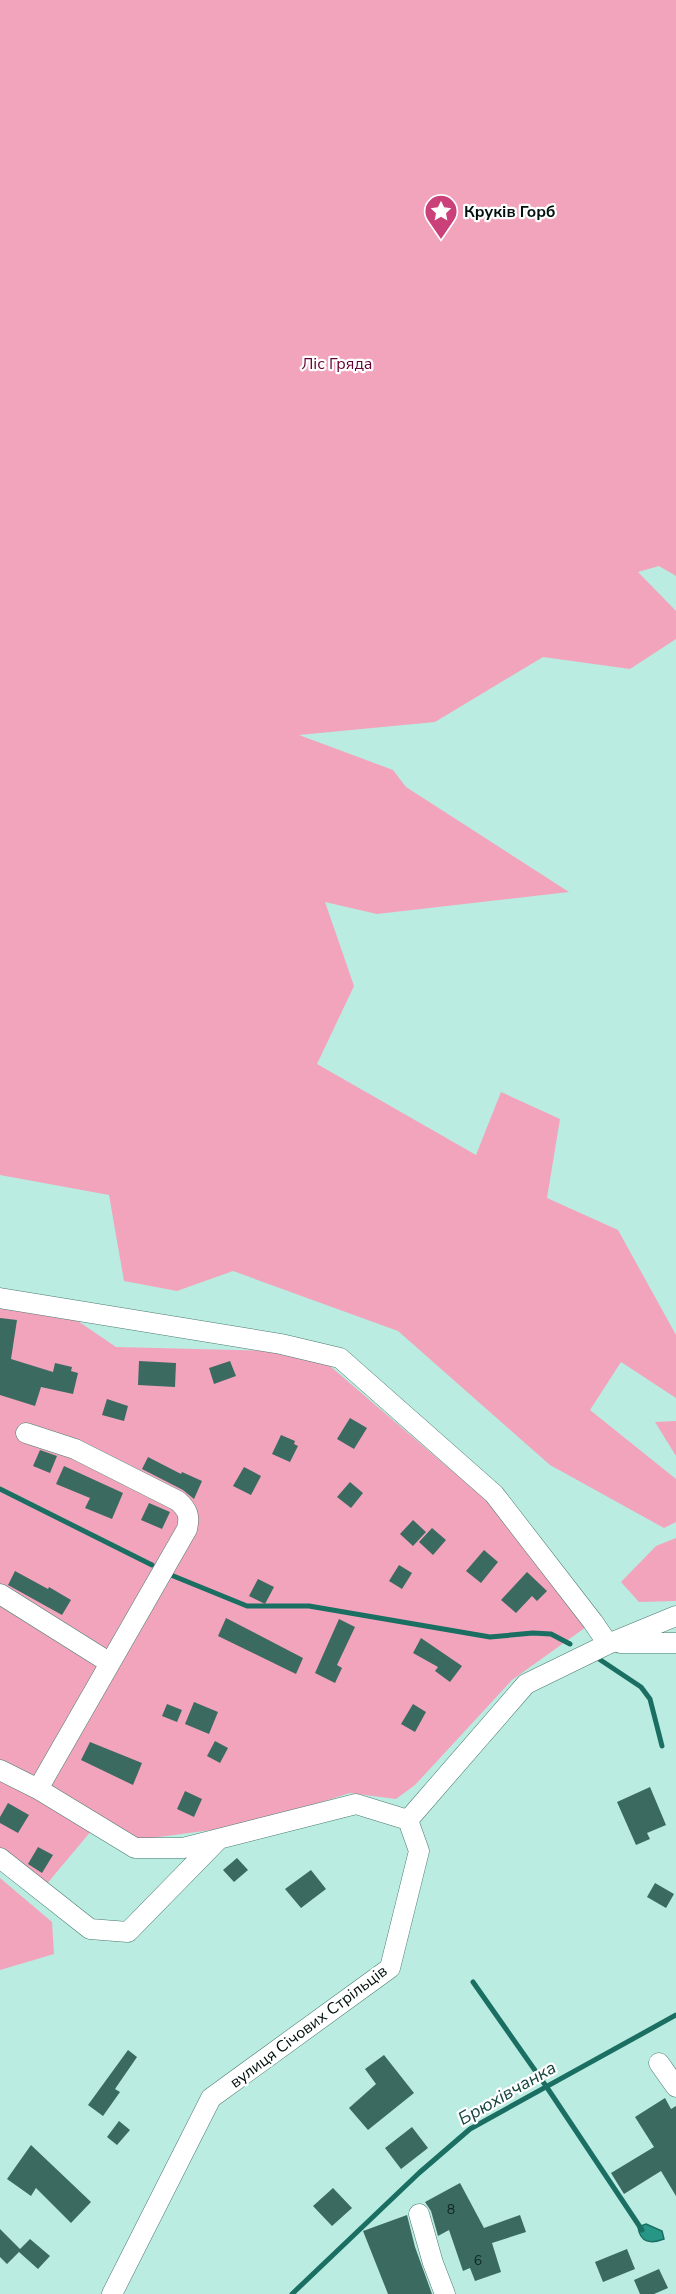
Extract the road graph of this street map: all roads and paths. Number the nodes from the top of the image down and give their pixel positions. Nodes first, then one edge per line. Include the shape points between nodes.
1 (0, 1298) edge
2 (26, 1433) dead end
3 (0, 1594) edge
4 (676, 1616) edge
5 (676, 1642) edge
6 (608, 1644) junction
7 (110, 1663) junction
8 (0, 1770) edge
9 (38, 1789) junction
10 (408, 1820) junction
11 (219, 1839) junction
12 (0, 1858) edge
13 (659, 2062) dead end
14 (676, 2087) edge
15 (419, 2214) dead end
16 (112, 2294) edge
17 (445, 2294) edge

1 - 6 street via 281,1344 340,1358 494,1494
2 - 7 street via 75,1449 178,1501 186,1509 187,1529
3 - 7 street
4 - 6 street
5 - 6 street
6 - 10 street via 526,1684
7 - 9 street
8 - 9 street
9 - 11 street via 135,1848 183,1848
10 - 11 street via 356,1804
10 - 16 street, вулиця Січових Стрільців via 419,1851 390,1968 211,2098
11 - 12 street via 128,1932 90,1929
13 - 14 street
15 - 17 street

